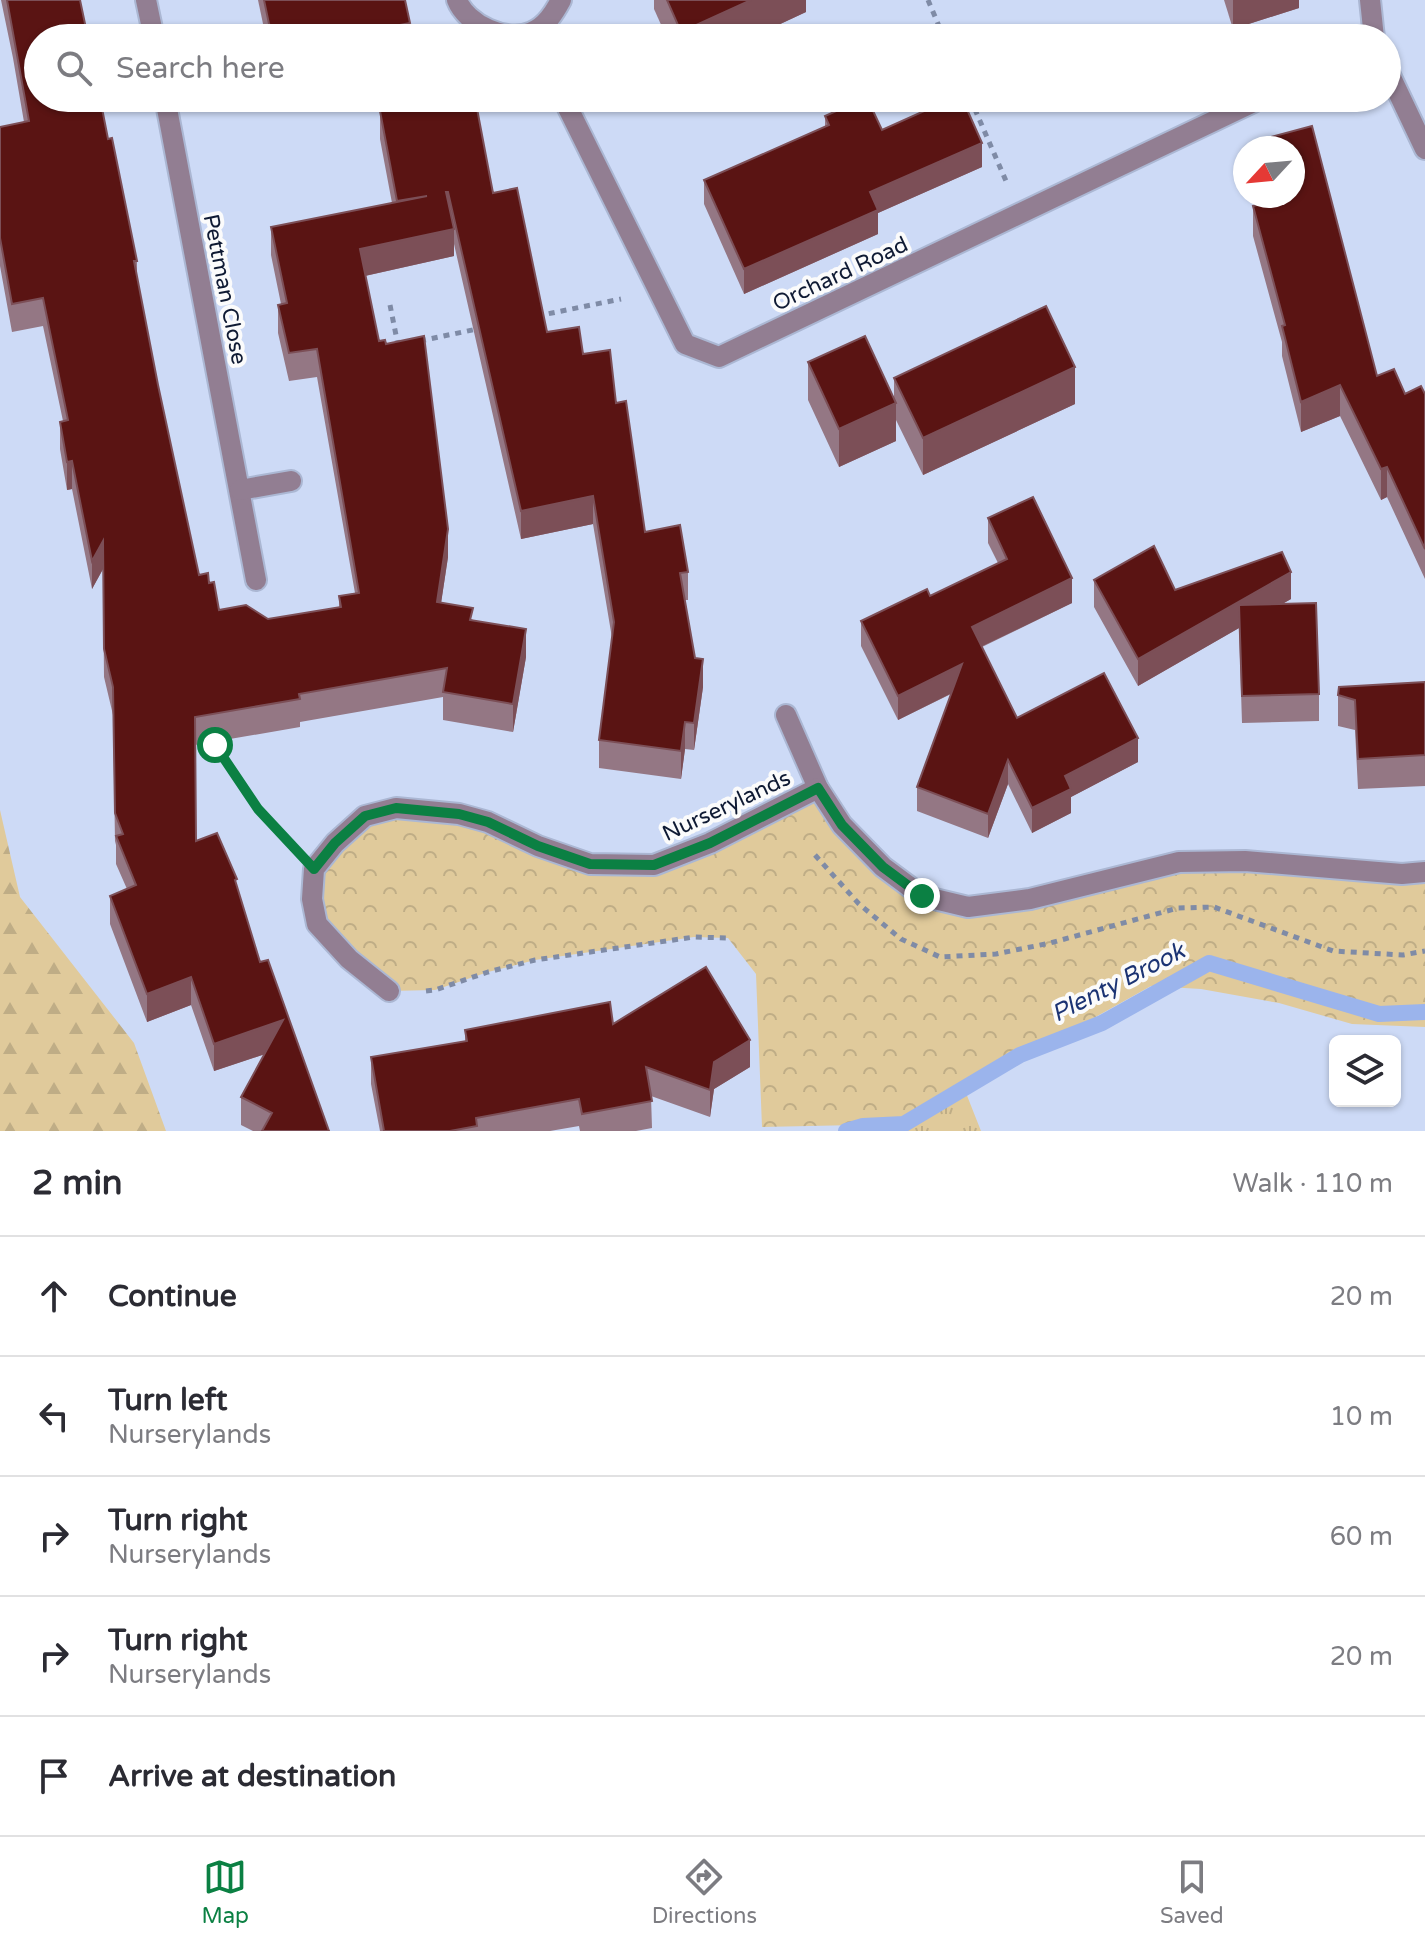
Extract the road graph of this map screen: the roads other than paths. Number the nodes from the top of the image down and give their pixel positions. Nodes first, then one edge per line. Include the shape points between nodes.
1 (146, 0) edge
2 (457, 0) edge
3 (561, 0) edge
4 (1370, 0) edge
5 (151, 24) edge
6 (479, 24) edge
7 (545, 24) edge
8 (1373, 24) edge
9 (1401, 98) edge
10 (168, 112) edge
11 (570, 112) edge
12 (1233, 112) edge
13 (1425, 149) edge
14 (291, 481) dead end
15 (240, 490) junction
16 (256, 580) dead end
17 (786, 715) dead end
18 (818, 788) junction
19 (1425, 872) edge
20 (389, 991) road end

1 - 5 street
2 - 6 street
3 - 7 street
4 - 8 street
9 - 13 street
10 - 15 street, Pettman Close
11 - 12 street, Orchard Road via 685,344 719,357
14 - 15 street
15 - 16 street, Pettman Close
17 - 18 street, Nurserylands
18 - 19 street, Nurserylands via 842,825 883,867 922,896 968,907 1030,899 1179,862
18 - 20 street, Nurserylands via 654,865 590,864 459,814 396,808 365,816 314,869 312,899 317,924

